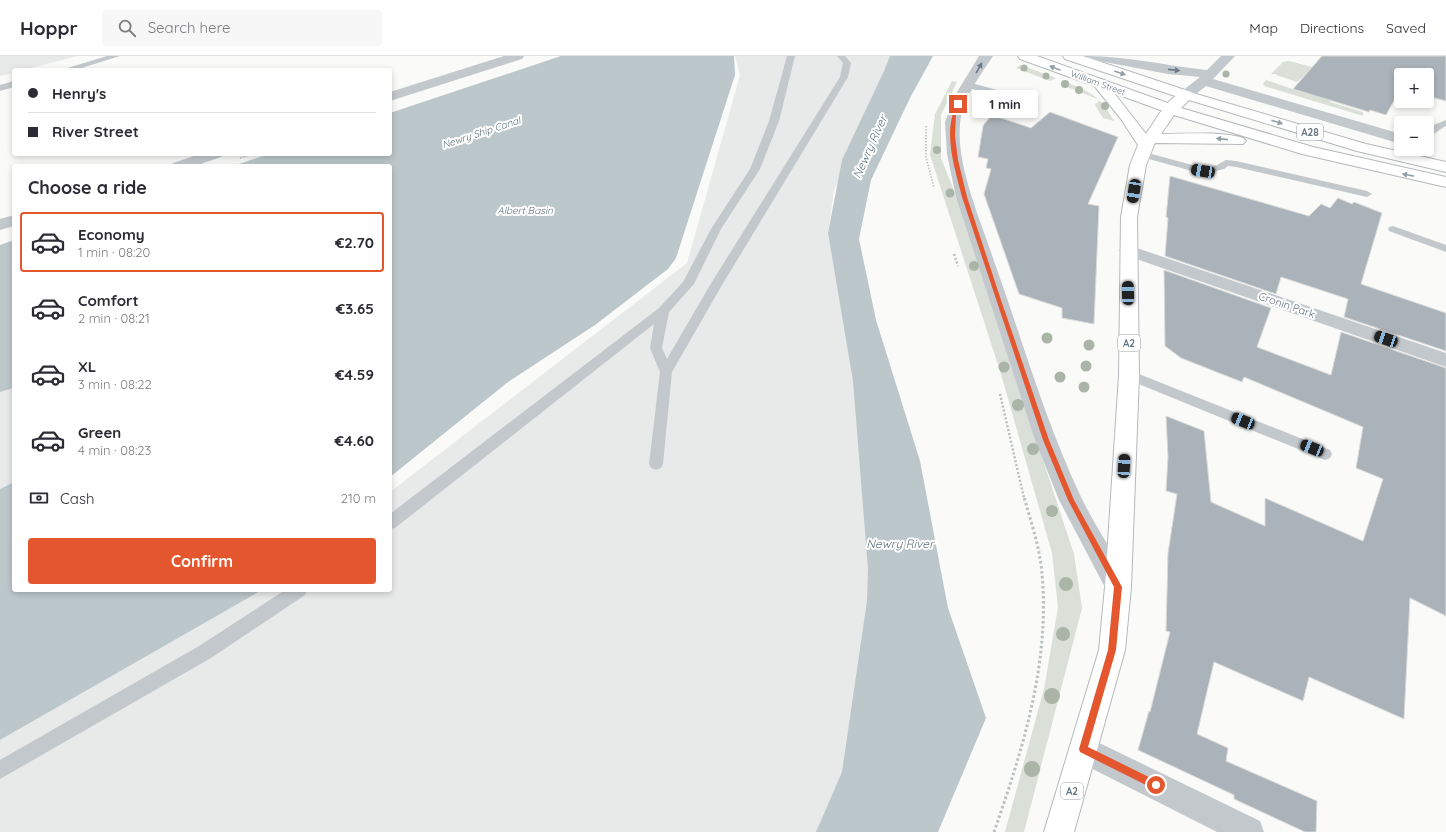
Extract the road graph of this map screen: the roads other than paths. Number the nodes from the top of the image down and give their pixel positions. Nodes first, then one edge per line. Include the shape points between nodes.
1 (116, 56) edge
2 (517, 56) edge
3 (791, 56) edge
4 (840, 56) edge
5 (986, 56) edge
6 (1025, 56) edge
7 (1070, 56) edge
8 (1094, 56) edge
9 (1228, 56) edge
10 (72, 68) edge
11 (1207, 77) junction
12 (1099, 83) junction
13 (12, 85) edge
14 (968, 85) junction
15 (0, 88) edge
16 (1005, 95) dead end
17 (1186, 95) junction
18 (392, 96) edge
19 (1171, 109) junction
20 (1446, 123) edge
21 (1434, 128) edge
22 (1394, 137) edge
23 (1146, 146) junction
24 (1316, 153) junction
25 (210, 156) edge
26 (185, 164) edge
27 (1442, 165) edge
28 (1446, 182) edge
29 (1367, 194) dead end
30 (12, 221) edge
31 (0, 225) edge
32 (1393, 229) dead end
33 (1446, 249) edge
34 (1128, 250) junction
35 (663, 311) junction
36 (1446, 360) edge
37 (666, 372) junction
38 (1129, 375) junction
39 (1325, 454) dead end
40 (656, 464) dead end
41 (392, 521) edge
42 (1118, 587) junction
43 (296, 592) edge
44 (1083, 749) junction
45 (0, 770) edge
46 (1059, 832) edge
47 (1249, 832) edge

1 - 10 lane
2 - 18 street
3 - 35 lane via 774,121 754,168 716,229 688,284
4 - 37 lane via 847,63 844,76
14 -> 5 street
12 -> 6 main road, William Street
7 -> 17 main road, William Street
8 -> 11 street
9 - 11 street
11 - 17 street
11 - 22 street
12 - 19 main road, William Street
12 - 23 main road
13 - 15 lane
14 - 16 lane
14 - 42 street via 954,114 952,136 964,197 1046,440 1071,500
17 - 19 main road, A2
17 - 24 main road via 1190,102 1298,142
17 -> 27 main road, A28 via 1362,148
19 - 23 main road, A2
19 - 24 main road, A28
20 - 21 lane
24 -> 23 main road, A28 via 1220,139
23 - 29 lane via 1203,171 1226,163 1236,164
23 - 34 main road, A2 via 1129,216
28 -> 24 main road, A28
25 - 26 street
30 - 31 street
32 - 33 lane
34 - 36 street, Cronin Park
34 - 38 main road, A2
35 - 37 lane via 656,348
35 - 41 lane
37 - 40 lane
38 - 39 lane
38 - 42 main road, A2
42 - 44 main road, A2 via 1112,650
43 - 45 lane via 205,652
44 - 46 main road, A2
44 - 47 street

